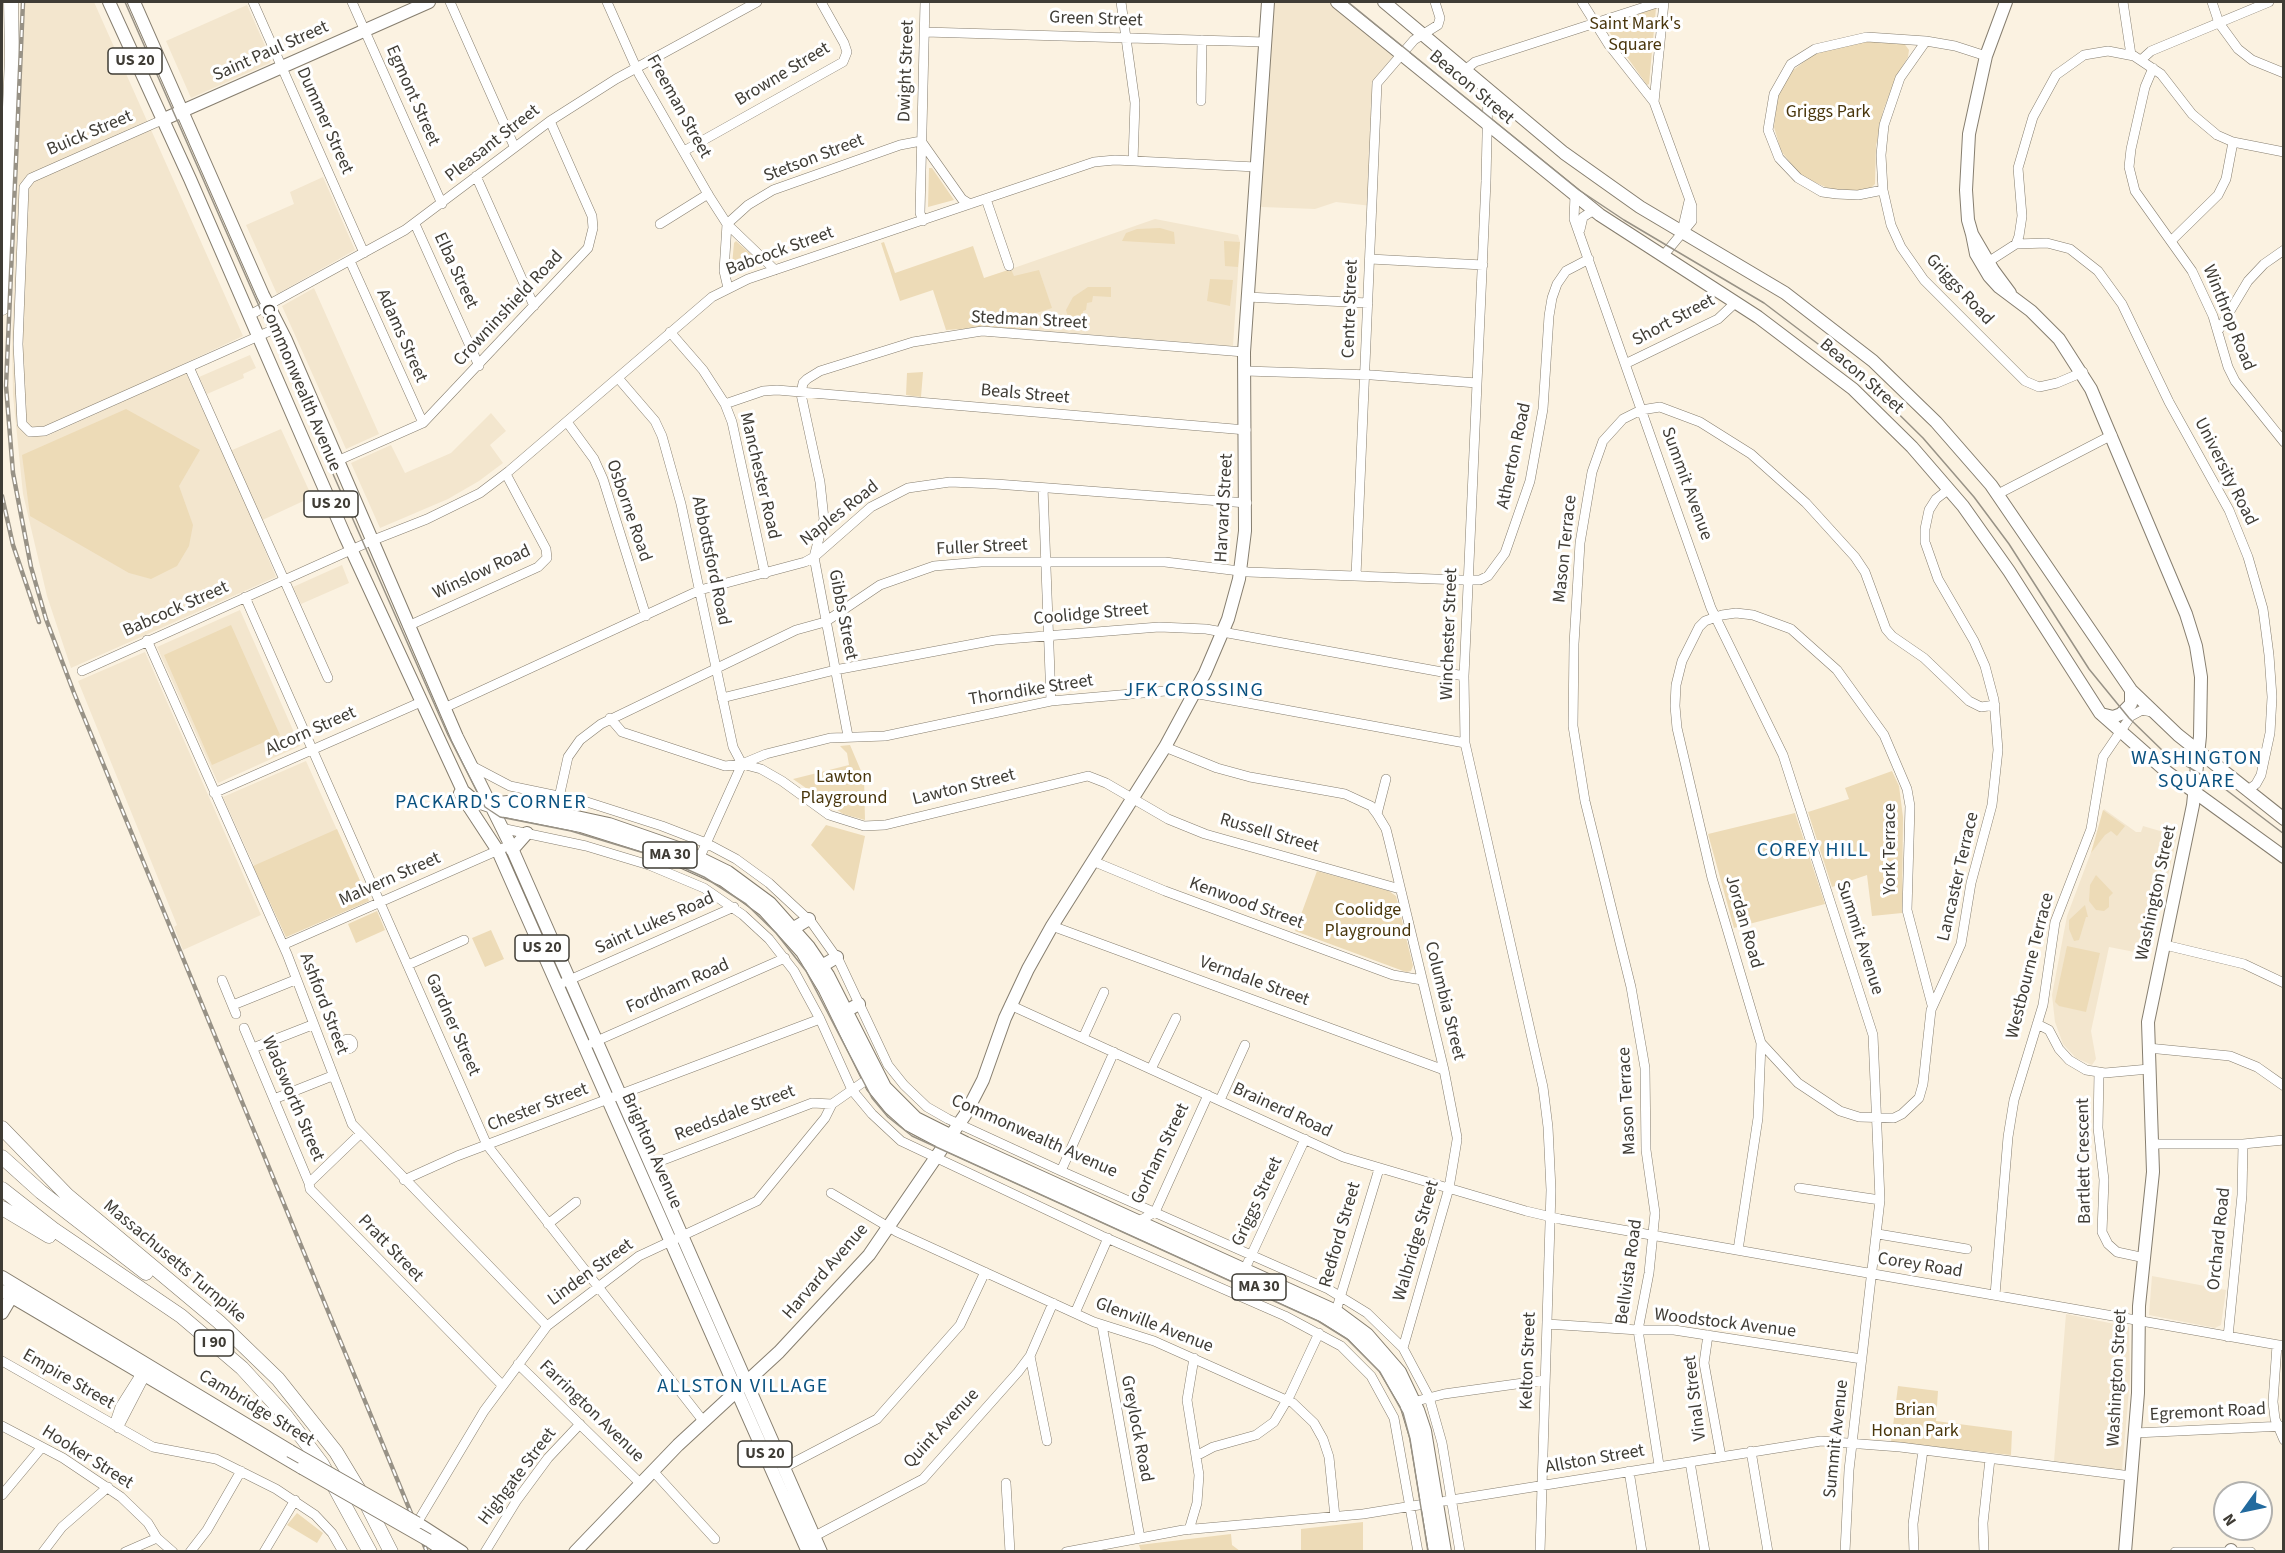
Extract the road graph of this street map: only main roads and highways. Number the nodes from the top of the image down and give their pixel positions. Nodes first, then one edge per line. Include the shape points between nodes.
1 (11, 2) edge
2 (109, 2) edge
3 (134, 2) edge
4 (429, 2) edge
5 (1268, 2) edge
6 (1337, 2) edge
7 (1384, 2) edge
8 (2006, 2) edge
9 (182, 111) junction
10 (162, 120) junction
11 (1972, 234) junction
12 (2010, 293) junction
13 (2, 308) edge
14 (2131, 690) junction
15 (2100, 713) junction
16 (2198, 751) junction
17 (452, 769) junction
18 (2194, 792) junction
19 (489, 805) junction
20 (2283, 819) edge
21 (527, 833) road end
22 (504, 847) junction
23 (2283, 857) edge
24 (809, 919) road end
25 (794, 928) junction
26 (837, 957) road end
27 (1032, 963) joint
28 (818, 968) junction
29 (859, 1004) road end
30 (846, 1011) junction
31 (872, 1076) junction
32 (614, 1097) junction
33 (2, 1128) edge
34 (947, 1140) junction
35 (2, 1156) edge
36 (2, 1189) edge
37 (2, 1208) edge
38 (677, 1239) junction
39 (1243, 1275) junction
40 (2, 1277) edge
41 (10, 1292) edge
42 (174, 1311) junction
43 (2, 1313) edge
44 (145, 1372) junction
45 (278, 1379) junction
46 (748, 1382) junction
47 (738, 1392) junction
48 (1410, 1402) junction
49 (1432, 1503) junction
50 (370, 1551) edge
51 (391, 1551) edge
52 (446, 1551) edge
53 (462, 1551) edge
54 (575, 1551) edge
55 (808, 1551) edge
56 (821, 1551) edge
57 (1435, 1551) edge
58 (1444, 1551) edge
59 (2125, 1551) edge

1 - 13 highway
2 - 10 main road, Commonwealth Avenue / US 20
3 - 9 main road, Commonwealth Avenue / US 20
4 - 9 main road, Saint Paul Street
5 - 27 main road, Harvard Street via 1244,352 1247,503 1240,571 1224,632 1196,692
6 - 15 main road, Beacon Street via 1594,210 1790,339 1853,389 1949,489 1994,548
7 - 14 main road, Beacon Street via 1544,138 1606,184 1771,284 1854,345 1930,415 1998,494 2109,663
8 - 11 main road, Washington Street via 1986,56 1969,134 1966,190
9 - 10 main road, Saint Paul Street
9 - 19 main road, Commonwealth Avenue / US 20
10 - 17 main road, Commonwealth Avenue / US 20
11 - 12 main road, Washington Street
11 - 12 main road, Washington Street via 1982,266 1996,284
12 - 16 main road, Washington Street via 2047,326 2083,372 2186,614 2196,646 2202,688
14 - 15 main road via 2131,704 2121,714 2109,717
14 - 16 main road, Beacon Street
15 - 18 main road, Beacon Street
16 - 18 main road, Washington Street
16 - 20 main road, Beacon Street
17 - 19 main road, Commonwealth Avenue / MA 30 via 466,795
17 - 22 main road, Brighton Avenue / US 20 via 466,804
18 - 23 main road, Beacon Street
18 - 59 main road, Washington Street via 2187,844 2150,1013 2153,1184 2139,1322
19 - 22 main road
19 - 22 main road, Brighton Avenue / US 20 via 501,828
19 - 25 main road, Commonwealth Avenue / MA 30 via 508,802 556,811 633,831 700,857 750,887
19 - 28 main road, Commonwealth Avenue / MA 30 via 606,833 712,873 768,915
21 - 22 main road
22 - 32 main road, Brighton Avenue / US 20
24 - 25 main road
25 - 28 main road, Commonwealth Avenue / MA 30
26 - 28 main road
27 - 34 main road, Harvard Avenue via 1010,1005 983,1080
28 - 30 main road, Commonwealth Avenue / MA 30
28 - 31 main road, Commonwealth Avenue / MA 30
29 - 30 main road
30 - 31 main road, Commonwealth Avenue / MA 30
31 - 34 main road, Commonwealth Avenue / MA 30 via 883,1101 902,1120
32 - 38 main road, Brighton Avenue / US 20
32 - 38 main road, Brighton Avenue / US 20 via 650,1165
33 - 45 highway, Massachusetts Turnpike / I 90 via 67,1195 219,1322
34 - 39 main road, Commonwealth Avenue / MA 30
34 - 39 main road, Commonwealth Avenue / MA 30 via 1139,1221
34 - 46 main road, Harvard Avenue via 856,1271
35 - 45 highway via 41,1192
36 - 42 highway, Massachusetts Turnpike / I 90
37 - 42 highway via 144,1297
38 - 46 main road, Brighton Avenue / US 20
38 - 47 main road, Brighton Avenue / US 20
39 - 48 main road, Commonwealth Avenue / MA 30 via 1353,1335
39 - 48 main road, Commonwealth Avenue / MA 30 via 1336,1311 1367,1334 1390,1358
40 - 41 main road, Cambridge Street
41 - 43 main road
41 - 44 main road, Cambridge Street
42 - 50 highway, Massachusetts Turnpike / I 90 via 233,1360 285,1415 328,1474
44 - 52 main road, Cambridge Street, bridge
44 - 53 main road, Cambridge Street, bridge via 419,1522
45 - 51 highway, Massachusetts Turnpike / I 90 via 336,1452
46 - 47 main road, Harvard Avenue
46 - 56 main road, Brighton Avenue / US 20
47 - 54 main road, Harvard Avenue
47 - 55 main road, Brighton Avenue / US 20
48 - 49 main road, Commonwealth Avenue / MA 30 via 1425,1431
49 - 57 main road, Commonwealth Avenue / MA 30
49 - 58 main road, Commonwealth Avenue / MA 30

